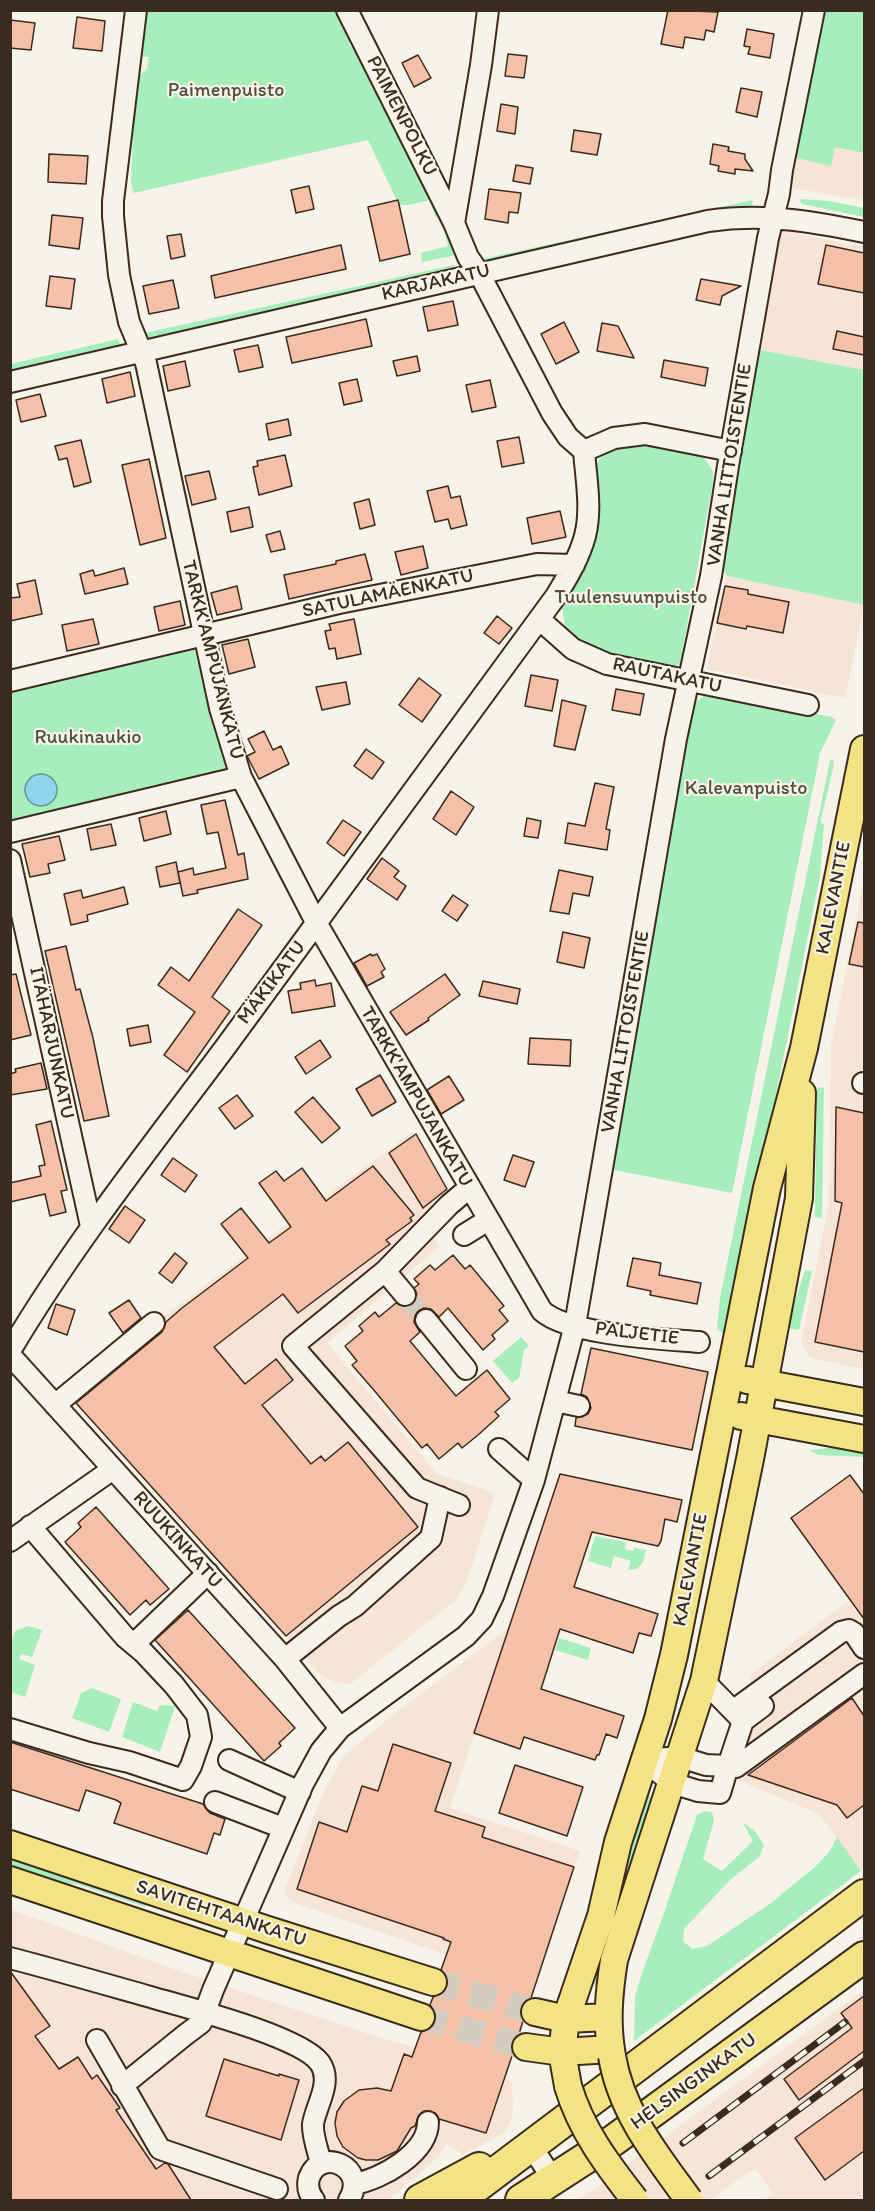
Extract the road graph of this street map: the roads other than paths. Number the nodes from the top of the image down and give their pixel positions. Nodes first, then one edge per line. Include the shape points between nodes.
1 (136, 10) edge
2 (347, 10) edge
3 (488, 10) edge
4 (814, 10) edge
5 (774, 218) junction
6 (454, 222) junction
7 (864, 232) edge
8 (479, 273) junction
9 (141, 351) junction
10 (10, 382) edge
11 (584, 451) junction
12 (731, 451) junction
13 (574, 565) junction
14 (539, 619) junction
15 (204, 635) junction
16 (10, 681) edge
17 (688, 681) junction
18 (808, 705) dead end
19 (864, 749) edge
20 (241, 777) junction
21 (10, 832) edge
22 (10, 860) edge
23 (316, 924) junction
24 (804, 1048) junction
25 (469, 1188) junction
26 (488, 1220) junction
27 (92, 1226) junction
28 (464, 1235) dead end
29 (385, 1272) junction
30 (405, 1295) tunnel mouth
31 (426, 1320) tunnel mouth
32 (153, 1323) dead end
33 (575, 1325) junction
34 (699, 1342) dead end
35 (10, 1353) edge
36 (466, 1368) dead end
37 (730, 1377) junction
38 (764, 1383) junction
39 (555, 1401) junction
40 (864, 1402) edge
41 (55, 1405) junction
42 (579, 1406) dead end
43 (723, 1413) junction
44 (758, 1418) junction
45 (864, 1439) edge
46 (499, 1449) dead end
47 (113, 1468) junction
48 (534, 1480) junction
49 (440, 1497) junction
50 (459, 1505) dead end
51 (30, 1526) junction
52 (10, 1540) edge
53 (208, 1574) junction
54 (134, 1644) junction
55 (864, 1648) edge
56 (285, 1659) junction
57 (864, 1674) edge
58 (704, 1681) junction
59 (738, 1716) junction
60 (340, 1728) junction
61 (10, 1729) edge
62 (680, 1757) junction
63 (229, 1760) dead end
64 (644, 1760) junction
65 (732, 1767) junction
66 (672, 1784) junction
67 (300, 1792) junction
68 (214, 1802) dead end
69 (283, 1828) junction
70 (10, 1844) edge
71 (10, 1880) edge
72 (864, 1895) edge
73 (243, 1922) junction
74 (229, 1954) junction
75 (864, 1957) edge
76 (10, 1958) edge
77 (433, 1982) tunnel mouth
78 (205, 2012) junction
79 (535, 2012) tunnel mouth
80 (421, 2016) tunnel mouth
81 (608, 2017) junction
82 (566, 2019) junction
83 (97, 2040) dead end
84 (526, 2048) tunnel mouth
85 (562, 2052) junction
86 (611, 2053) junction
87 (122, 2086) junction
88 (428, 2122) dead end
89 (541, 2138) junction
90 (321, 2164) junction
91 (552, 2190) edge
92 (352, 2192) edge
93 (311, 2193) edge
94 (276, 2195) edge
95 (420, 2200) edge
96 (459, 2200) edge
97 (521, 2200) edge
98 (635, 2200) edge
99 (689, 2200) edge

1 - 9 street, TARKK'AMPUJANKATU via 113,201 122,289
2 - 6 street, PAIMENPOLKU
3 - 6 street
4 - 5 street, VANHA LITTOISTENTIE
5 - 7 street, KARJAKATU
5 - 8 street, KARJAKATU via 692,224
5 - 12 street, VANHA LITTOISTENTIE
6 - 8 street, PAIMENPOLKU
8 - 9 street, KARJAKATU
8 - 11 street, PAIMENPOLKU via 552,413 568,437
9 - 10 street, KARJAKATU
9 - 15 street, TARKK'AMPUJANKATU
11 - 12 street via 614,438 645,434
11 - 13 street, MÄKIKATU via 588,511
12 - 17 street, VANHA LITTOISTENTIE via 711,576
13 - 14 street, MÄKIKATU
13 - 15 street, SATULAMÄENKATU via 537,564 456,579
14 - 17 street, RAUTAKATU via 585,656
14 - 23 street, MÄKIKATU
15 - 16 street
15 - 20 street, TARKK'AMPUJANKATU
17 - 18 street, RAUTAKATU
17 - 33 street, VANHA LITTOISTENTIE
19 - 24 main road, KALEVANTIE
20 - 21 street
20 - 23 street, TARKK'AMPUJANKATU
22 - 27 street, ITÄHARJUNKATU
23 - 25 street, TARKK'AMPUJANKATU
23 - 27 street, MÄKIKATU
24 - 37 main road, KALEVANTIE via 767,1188
24 - 38 main road, KALEVANTIE via 799,1198
25 - 26 street, TARKK'AMPUJANKATU
25 - 29 street
26 - 28 street
26 - 33 street, TARKK'AMPUJANKATU via 542,1311
27 - 35 street, MÄKIKATU
29 - 30 street
29 - 49 street via 293,1346 417,1488
31 - 36 street
32 - 41 street
33 - 34 street, PALJETIE via 627,1336
33 - 39 street, VANHA LITTOISTENTIE
35 - 41 street, RUUKINKATU
37 - 38 main road
37 - 43 main road, KALEVANTIE
38 - 40 main road
38 - 44 main road, KALEVANTIE
39 - 42 street
39 - 48 street, VANHA LITTOISTENTIE
41 - 47 street, RUUKINKATU
43 - 44 main road
43 - 64 main road, KALEVANTIE via 677,1644
44 - 45 main road
44 - 58 main road, KALEVANTIE
46 - 48 street
47 - 51 street
47 - 53 street, RUUKINKATU
48 - 60 street, VANHA LITTOISTENTIE via 493,1596 476,1627
49 - 50 street
49 - 56 street via 431,1538 355,1606
51 - 52 street
51 - 54 street
53 - 54 street
53 - 56 street, RUUKINKATU
54 - 61 street via 197,1715 201,1737 183,1780
55 - 59 street via 854,1633 841,1632
56 - 60 street, RUUKINKATU
57 - 65 street
58 - 59 street
58 - 62 main road, KALEVANTIE
59 - 65 street
59 - 65 street via 766,1710
60 - 67 street, VANHA LITTOISTENTIE via 321,1751
62 - 64 street
62 - 65 street
62 - 66 main road, KALEVANTIE
63 - 67 street
64 - 66 street
64 - 82 main road, KALEVANTIE via 618,1842 601,1916
65 - 66 street via 720,1793
66 - 81 main road, KALEVANTIE via 614,1960
67 - 69 street, VANHA LITTOISTENTIE
68 - 69 street
69 - 73 street, VANHA LITTOISTENTIE
70 - 73 main road, SAVITEHTAANKATU
71 - 74 main road, SAVITEHTAANKATU
72 - 89 highway
73 - 74 street, VANHA LITTOISTENTIE
73 - 77 main road, SAVITEHTAANKATU
74 - 78 street, VANHA LITTOISTENTIE
74 - 80 main road, SAVITEHTAANKATU
75 - 91 highway, HELSINGINKATU
76 - 78 street
78 - 87 street, VANHA LITTOISTENTIE via 197,2026
78 - 90 street via 294,2044 320,2063 323,2095 313,2126
79 - 82 main road
81 - 82 main road
81 - 86 main road, KALEVANTIE
82 - 85 main road, KALEVANTIE
83 - 87 street
84 - 85 main road
85 - 86 main road
85 - 98 main road, KALEVANTIE, bridge via 574,2109 594,2146
86 - 99 main road, KALEVANTIE, bridge via 624,2098 638,2128
87 - 94 street via 160,2149
88 - 92 street via 426,2138 417,2150
89 - 91 street
89 - 95 highway
89 - 96 highway
90 - 92 street via 332,2162 347,2169
90 - 93 street via 311,2174
91 - 97 highway
93 - 94 street

